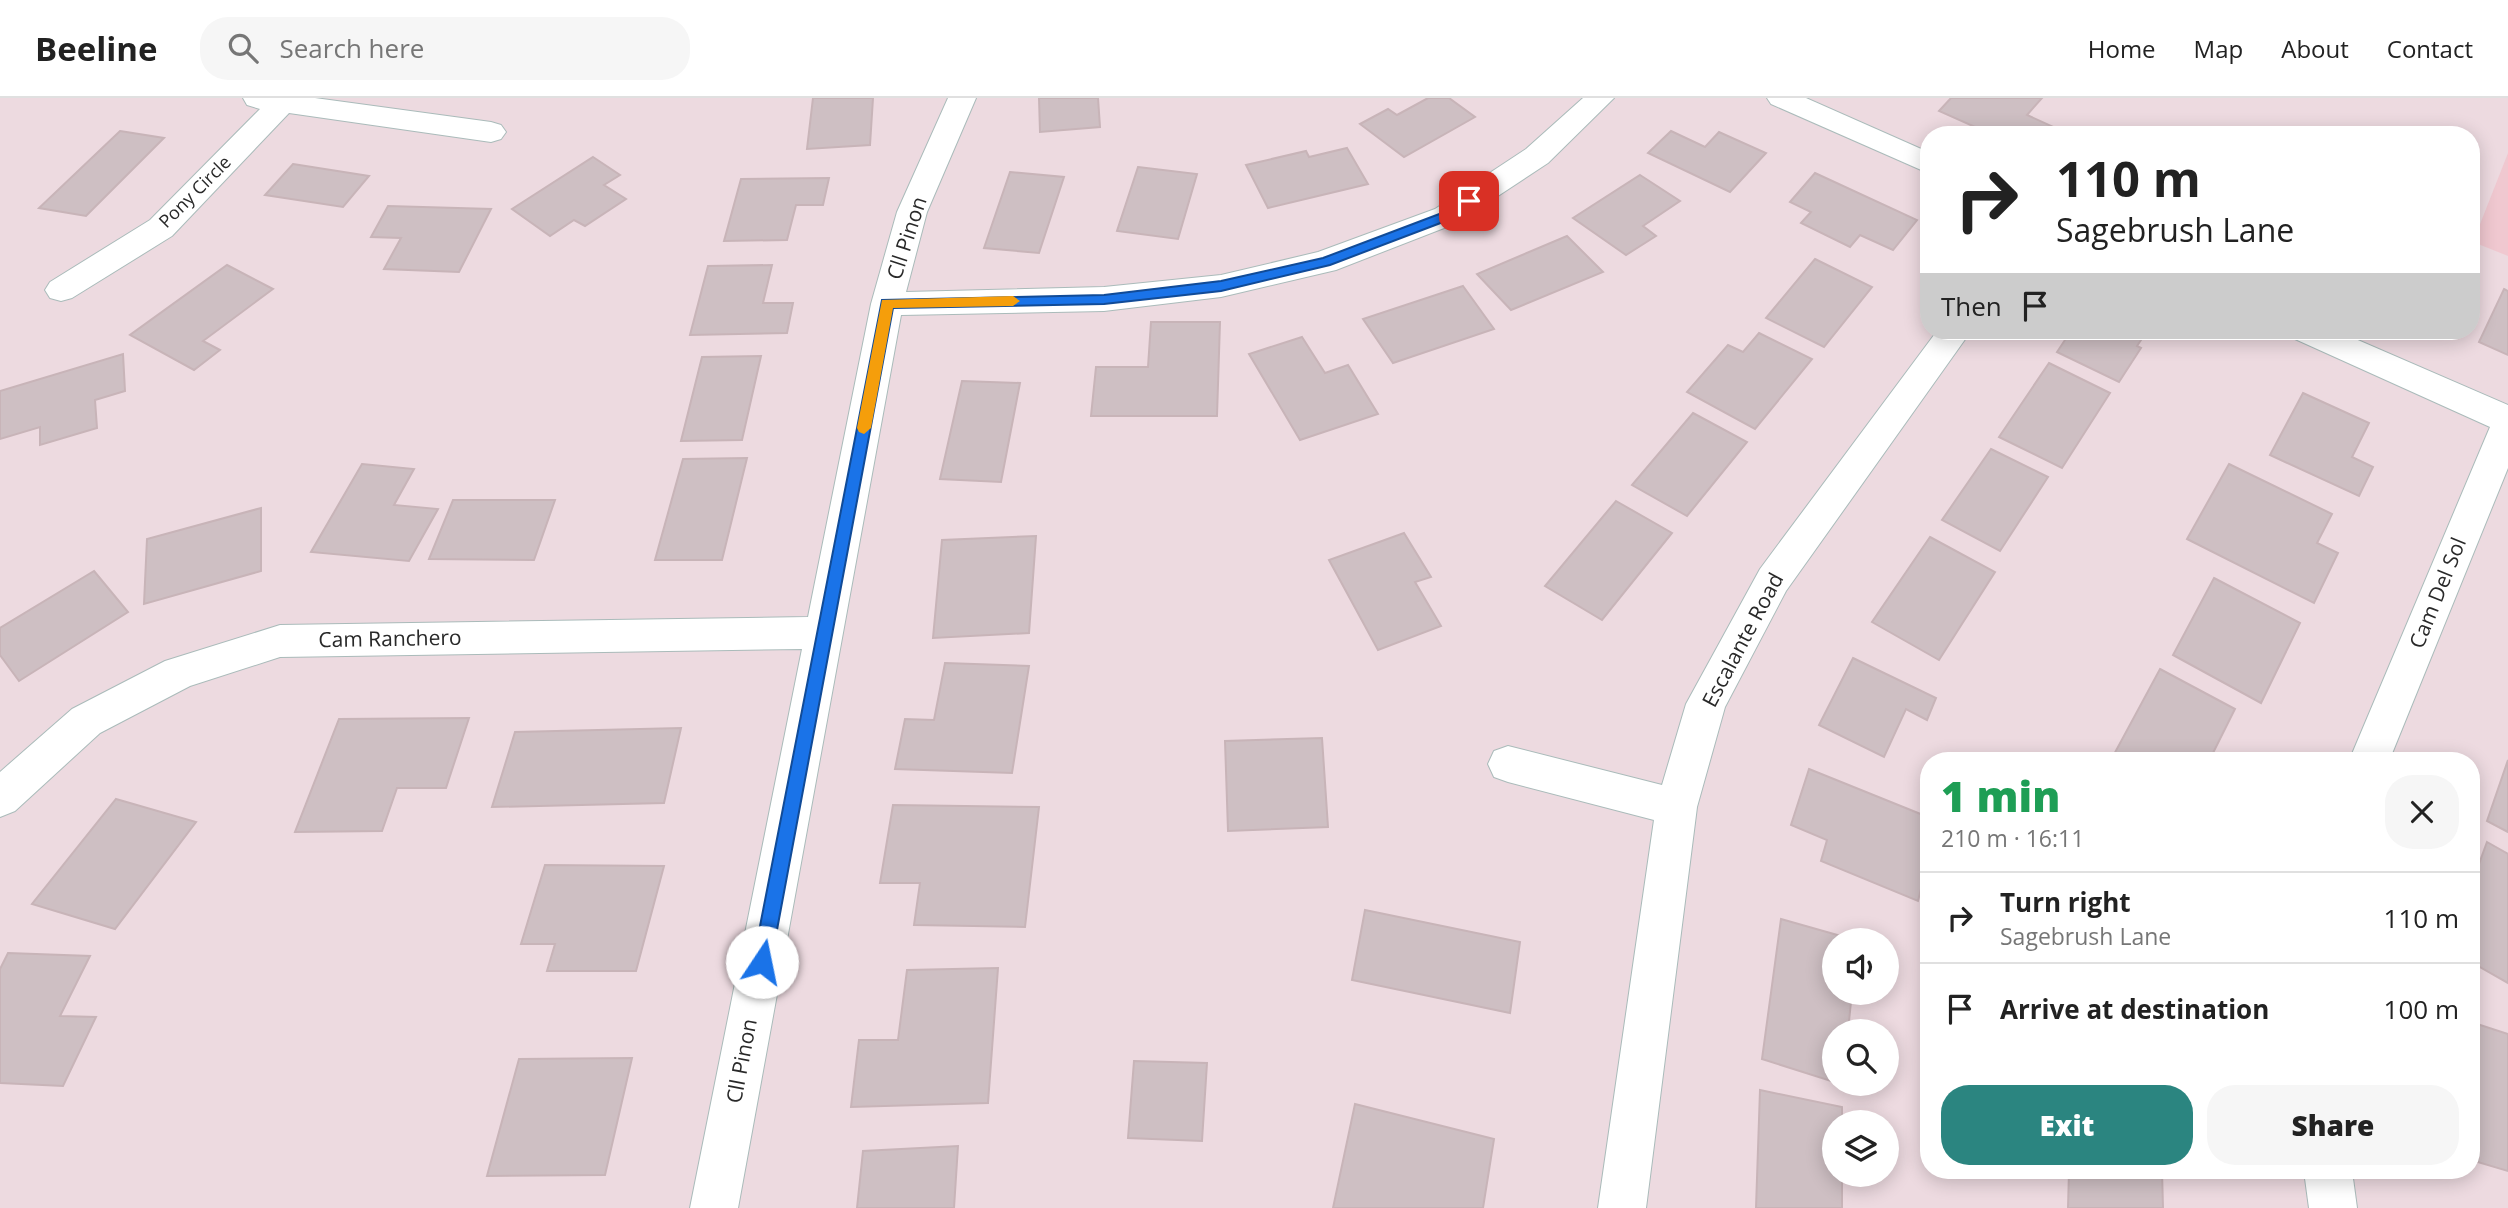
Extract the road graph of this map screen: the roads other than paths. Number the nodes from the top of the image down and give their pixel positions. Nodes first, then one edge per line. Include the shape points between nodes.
1 (252, 98) edge
2 (962, 98) edge
3 (1600, 98) edge
4 (1781, 98) edge
5 (282, 103) junction
6 (491, 132) dead end
7 (1920, 159) edge
8 (61, 290) dead end
9 (887, 303) junction
10 (1948, 340) edge
11 (2327, 340) edge
12 (2508, 422) edge
13 (826, 633) junction
14 (2373, 752) edge
15 (1508, 764) dead end
16 (0, 798) edge
17 (1676, 807) junction
18 (2329, 1179) edge
19 (714, 1208) edge
20 (1622, 1208) edge
21 (2333, 1208) edge

1 - 5 street
2 - 9 street, Cll Pinon via 912,212
3 - 9 street via 1536,156 1446,216 1325,261 1221,286 1104,299
4 - 7 street
5 - 6 street
5 - 8 street, Pony Circle via 161,228
9 - 13 street, Cll Pinon
10 - 17 street, Escalante Road via 1773,580 1706,704
11 - 12 street
12 - 14 street, Cam Del Sol
13 - 16 street, Cam Ranchero via 280,641 179,673 86,720
13 - 19 street, Cll Pinon
15 - 17 street
17 - 20 street, Escalante Road
18 - 21 street

